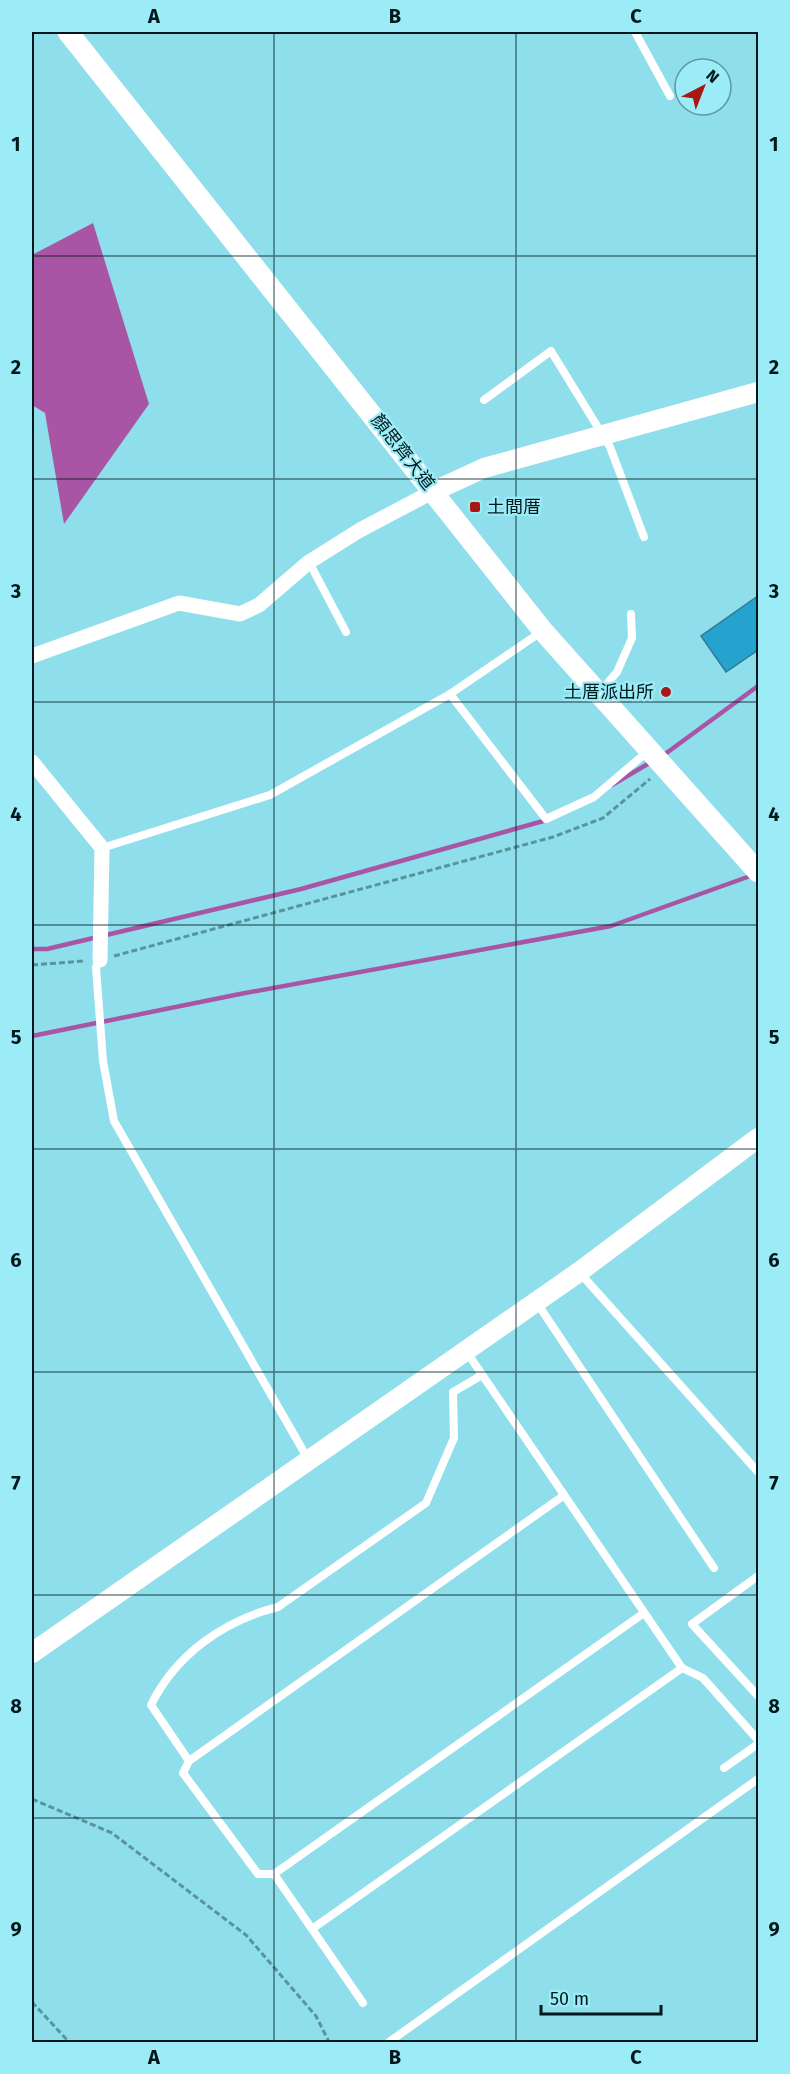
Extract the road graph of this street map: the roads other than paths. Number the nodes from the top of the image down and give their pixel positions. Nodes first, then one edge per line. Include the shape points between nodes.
1 (68, 32) edge
2 (635, 32) edge
3 (670, 96) dead end
4 (759, 392) edge
5 (484, 400) dead end
6 (602, 436) junction
7 (434, 491) junction
8 (644, 537) dead end
9 (309, 562) junction
10 (631, 614) dead end
11 (543, 631) junction
12 (346, 632) dead end
13 (32, 656) edge
14 (450, 694) junction
15 (597, 695) junction
16 (649, 750) junction
17 (32, 762) edge
18 (102, 848) junction
19 (756, 864) edge
20 (100, 960) joint
21 (759, 1138) edge
22 (579, 1272) junction
23 (536, 1302) junction
24 (466, 1351) junction
25 (482, 1375) junction
26 (309, 1461) junction
27 (759, 1472) edge
28 (563, 1496) junction
29 (714, 1568) dead end
30 (759, 1576) edge
31 (644, 1613) junction
32 (32, 1653) edge
33 (682, 1668) junction
34 (759, 1696) edge
35 (759, 1742) edge
36 (189, 1761) junction
37 (724, 1768) dead end
38 (759, 1779) edge
39 (273, 1874) junction
40 (312, 1929) junction
41 (363, 2003) dead end
42 (389, 2043) edge

1 - 7 main road, 顏思齊大道
2 - 3 lane
4 - 6 street
5 - 6 lane via 551,351
6 - 7 street via 484,468
6 - 8 lane via 610,447
7 - 9 street
7 - 11 main road, 顏思齊大道
9 - 12 lane
9 - 13 street via 259,605 240,614 179,603
10 - 15 lane via 632,638 617,672
11 - 14 lane
11 - 15 main road, 顏思齊大道
14 - 16 lane via 546,819 594,797
14 - 18 lane via 270,795
15 - 16 main road, 顏思齊大道
16 - 19 main road, 顏思齊大道
17 - 18 street
18 - 20 street
20 - 26 lane via 96,967 103,1061 114,1121
21 - 22 street
22 - 23 street
22 - 27 lane
23 - 24 street
23 - 29 lane
24 - 25 lane
24 - 26 street
25 - 28 lane
25 - 36 lane via 453,1392 454,1438 426,1503 278,1607 254,1613 196,1645 160,1688 151,1705
26 - 32 street
28 - 31 lane
28 - 36 lane
30 - 34 lane via 692,1624
31 - 33 lane
31 - 39 lane
33 - 35 lane via 704,1678
33 - 40 lane
35 - 37 lane
36 - 39 lane via 183,1773 258,1875
38 - 42 lane
39 - 40 lane
40 - 41 lane

